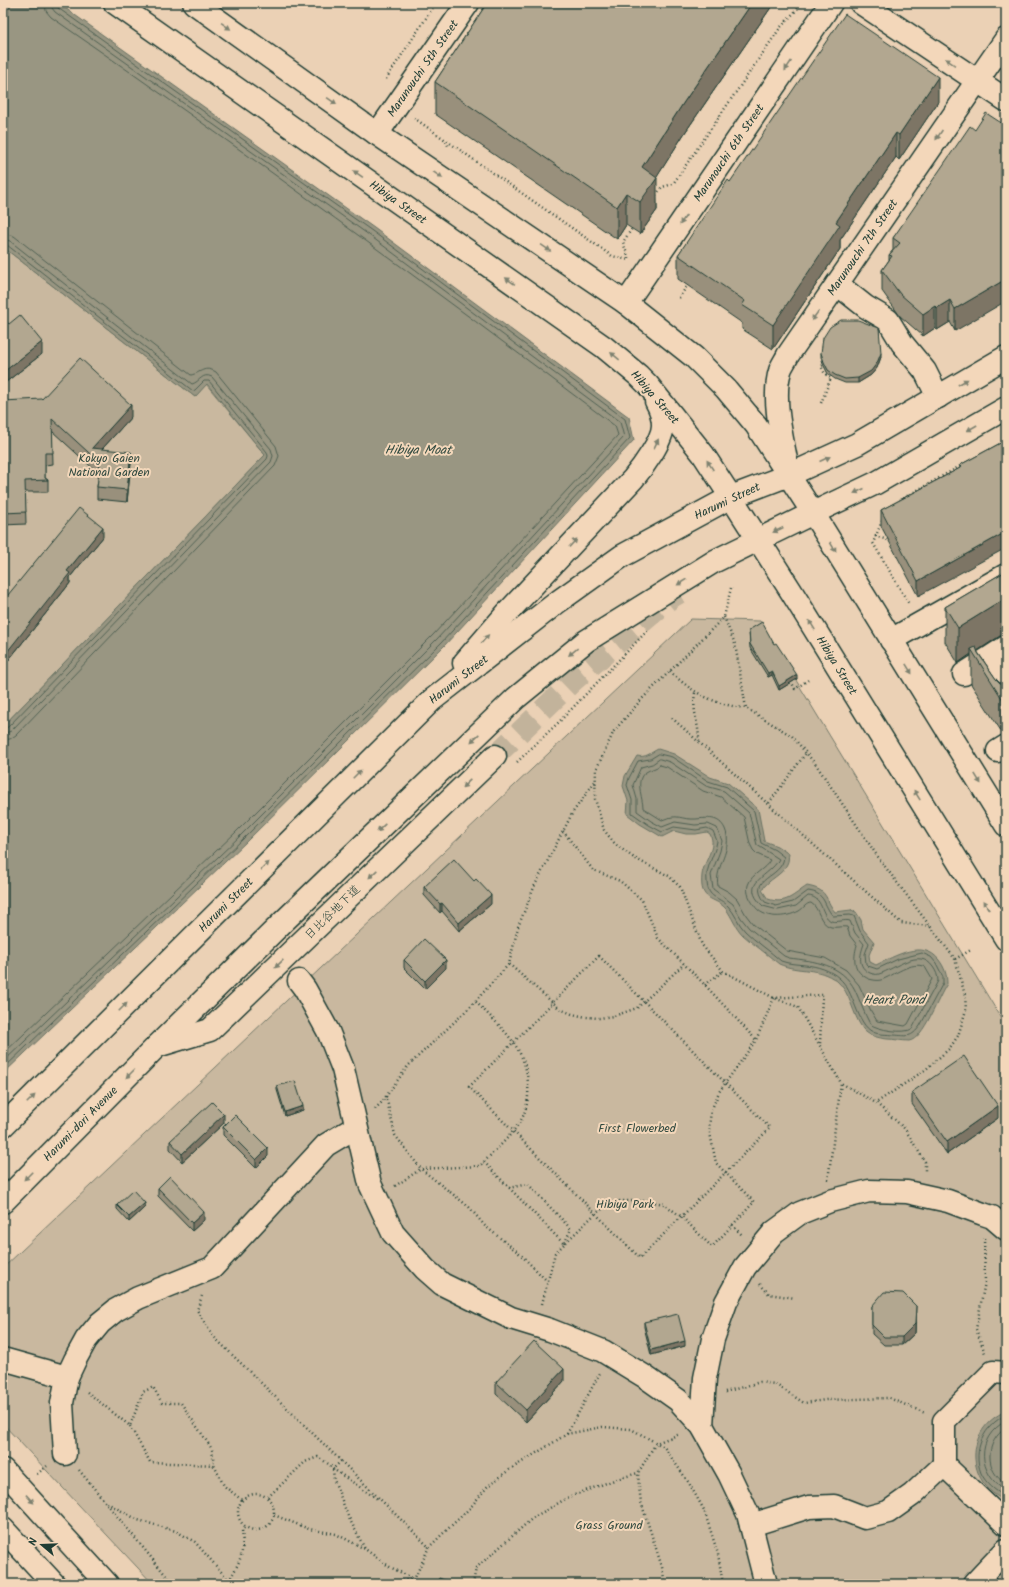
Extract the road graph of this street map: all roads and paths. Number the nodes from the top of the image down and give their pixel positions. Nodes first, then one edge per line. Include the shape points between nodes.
1 (115, 3) edge
2 (194, 3) edge
3 (436, 3) edge
4 (468, 3) edge
5 (803, 3) edge
6 (831, 3) edge
7 (861, 3) edge
8 (1006, 39) edge
9 (386, 79) dead end
10 (977, 80) junction
11 (1006, 100) edge
12 (419, 112) dead end
13 (377, 134) junction
14 (446, 141) junction
15 (449, 148) dead end
16 (653, 199) edge
17 (636, 223) edge
18 (692, 280) edge
19 (838, 284) junction
20 (679, 298) dead end
21 (626, 303) junction
22 (1006, 357) edge
23 (827, 363) edge
24 (648, 385) junction
25 (938, 397) junction
26 (821, 403) dead end
27 (1006, 408) edge
28 (964, 464) edge
29 (789, 475) junction
30 (731, 497) junction
31 (895, 503) edge
32 (813, 513) junction
33 (883, 518) edge
34 (875, 536) junction
35 (758, 540) junction
36 (896, 543) edge
37 (1006, 574) edge
38 (731, 588) dead end
39 (910, 606) dead end
40 (724, 617) junction
41 (891, 640) junction
42 (1006, 647) edge
43 (1006, 668) edge
44 (670, 671) junction
45 (964, 674) dead end
46 (788, 675) edge
47 (808, 680) dead end
48 (695, 693) junction
49 (432, 700) junction
50 (1006, 706) edge
51 (746, 708) junction
52 (672, 718) dead end
53 (699, 741) junction
54 (806, 753) junction
55 (494, 756) tunnel mouth
56 (596, 779) junction
57 (769, 803) junction
58 (1006, 825) edge
59 (563, 831) junction
60 (930, 926) junction
61 (1006, 939) edge
62 (971, 950) dead end
63 (955, 959) junction
64 (509, 964) junction
65 (684, 964) junction
66 (723, 971) junction
67 (299, 981) dead end
68 (705, 985) junction
69 (774, 998) junction
70 (475, 1001) junction
71 (644, 1001) junction
72 (552, 1003) junction
73 (756, 1040) junction
74 (514, 1042) junction
75 (157, 1046) junction
76 (820, 1046) junction
77 (725, 1083) junction
78 (841, 1083) junction
79 (386, 1096) junction
80 (876, 1103) junction
81 (3, 1126) edge
82 (356, 1128) junction
83 (513, 1131) junction
84 (484, 1162) junction
85 (421, 1169) junction
86 (725, 1174) junction
87 (509, 1188) junction
88 (925, 1196) junction
89 (376, 1198) junction
90 (3, 1202) edge
91 (825, 1204) junction
92 (595, 1214) junction
93 (983, 1214) junction
94 (682, 1217) junction
95 (1006, 1229) edge
96 (564, 1244) junction
97 (745, 1267) junction
98 (212, 1268) junction
99 (548, 1282) junction
100 (795, 1298) dead end
101 (537, 1326) junction
102 (610, 1355) junction
103 (3, 1359) edge
104 (999, 1372) edge
105 (67, 1377) junction
106 (704, 1398) junction
107 (944, 1422) junction
108 (130, 1426) junction
109 (702, 1426) junction
110 (567, 1434) junction
111 (656, 1443) junction
112 (65, 1454) joint
113 (342, 1461) junction
114 (214, 1465) junction
115 (944, 1465) junction
116 (333, 1469) junction
117 (3, 1470) edge
118 (638, 1473) junction
119 (268, 1497) junction
120 (242, 1500) junction
121 (105, 1502) junction
122 (385, 1504) junction
123 (274, 1515) junction
124 (1006, 1524) edge
125 (751, 1525) junction
126 (245, 1527) junction
127 (3, 1529) edge
128 (429, 1547) junction
129 (365, 1549) junction
130 (1006, 1550) edge
131 (414, 1579) junction
132 (229, 1580) junction
133 (54, 1584) edge
134 (107, 1584) edge
135 (173, 1584) edge
136 (232, 1584) edge
137 (386, 1584) edge
138 (412, 1584) edge
139 (473, 1584) edge
140 (665, 1584) edge
141 (723, 1584) edge
142 (766, 1584) edge
143 (974, 1584) edge

24 -> 1 main road, Hibiya Street via 604,347
2 -> 13 main road
3 - 9 path
4 - 13 main road, Marunouchi 5th Street
5 - 16 path via 780,28 673,184 662,187
6 -> 21 main road, Marunouchi 6th Street
10 -> 7 main road
8 - 10 main road, Marunouchi 7th Street
10 - 11 main road
10 -> 19 main road, Marunouchi 7th Street
12 - 14 path via 414,118
13 -> 21 main road
14 - 15 path
14 - 17 path via 612,256 629,260 624,242
18 - 20 path
19 - 25 main road via 866,307 877,331 902,343 925,371
19 -> 29 main road, Marunouchi 7th Street via 788,355 780,371 778,412
21 - 29 main road via 694,357 726,390 756,424
25 -> 22 main road, Harumi Street
23 - 26 path via 821,366 825,374 831,378
30 -> 24 main road, Hibiya Street via 703,454
49 -> 24 main road via 508,612 647,462 663,426 659,406
29 -> 25 main road, Harumi Street via 857,444
27 -> 32 main road via 876,483
28 - 31 path
29 - 30 main road, Harumi Street
29 - 32 main road
30 - 35 main road, Hibiya Street
30 - 49 main road, Harumi Street via 622,556 559,601
32 -> 35 main road
32 -> 41 main road
33 - 34 path
34 - 36 path
34 - 39 path via 873,543
61 -> 35 main road, Hibiya Street
35 -> 75 main road via 715,561 586,641 516,698
37 - 41 main road
38 - 40 path
40 - 44 path
40 - 51 path via 735,644
41 -> 58 main road
42 - 45 main road
43 - 50 main road via 988,680
44 - 48 path
44 - 56 path via 614,731 596,770
46 - 47 path via 795,689
48 - 51 path via 720,704
48 - 53 path via 694,713
81 -> 49 main road, Harumi Street
51 - 54 path via 792,736
52 - 53 path
53 - 57 path
54 - 57 path
54 - 60 path via 880,860
55 -> 75 main road, 日比谷地下道 via 210,1030
56 - 59 path
56 - 66 path via 595,799 604,830 615,844 634,858 669,876 680,887 702,945
57 - 60 path via 901,923
59 - 64 path via 535,885 518,927
59 - 65 path via 593,870 620,881 642,900 658,938
60 - 63 path
62 - 63 path
63 - 80 path via 966,1010 958,1036 949,1050 925,1070
64 - 70 path
64 - 72 path
65 - 68 path
65 - 71 path
66 - 68 path
66 - 69 path
67 - 82 main road via 328,1031 343,1069
68 - 73 path
69 - 73 path
69 - 76 path via 798,1007
69 - 76 path via 822,995
70 - 74 path
70 - 79 path via 408,1066
71 - 72 path via 626,1013 599,1018 572,1014
71 - 72 path via 599,956
71 - 77 path
72 - 74 path
73 - 77 path
74 - 83 path via 526,1065 529,1092 521,1120
74 - 83 path via 469,1087
75 -> 90 main road, Harumi-dori Avenue
76 - 78 path
77 - 86 path via 711,1111 709,1128 716,1162
77 - 86 path via 770,1128
78 - 80 path
78 - 91 path
79 - 82 path
79 - 85 path via 395,1135
80 - 88 path via 905,1129 925,1162
82 - 89 main road
82 - 98 main road via 326,1144
83 - 84 path
83 - 92 path
84 - 85 path via 480,1166
84 - 87 path
85 - 89 path
85 - 99 path via 469,1207 485,1226 520,1253
86 - 94 path
86 - 94 path via 754,1202 712,1248
87 - 96 path
87 - 96 path via 528,1184 571,1229
88 - 91 main road via 907,1192 869,1191
88 - 93 main road via 948,1201
89 - 101 main road via 393,1233 442,1284 511,1318
91 - 97 main road via 800,1213 774,1232
92 - 94 path via 620,1201 649,1201 664,1204
92 - 94 path via 640,1258
92 - 96 path
93 - 95 main road via 992,1217
93 - 104 path via 985,1282 976,1329
96 - 99 path via 555,1253
97 - 100 path via 769,1294
97 - 106 main road via 726,1302 713,1339 705,1378
98 - 105 main road via 138,1298 116,1310 100,1323 86,1340
98 - 113 path via 198,1310 212,1335
99 - 101 path
101 - 102 main road
102 - 109 main road via 678,1400
102 - 110 path
103 - 105 main road
104 - 107 main road
105 - 108 path
105 - 112 main road via 62,1403
106 - 107 path via 760,1382 775,1384 804,1403 889,1398
106 - 109 main road
107 - 115 main road
108 - 114 path via 150,1462
108 - 114 path via 143,1392 153,1387 162,1403 181,1403 212,1449
109 - 125 main road via 729,1474
110 - 111 path via 602,1427 631,1429
110 - 128 path via 508,1470 487,1487 470,1508
111 - 118 path
111 - 141 path via 664,1447 704,1510 718,1554
112 - 121 path
113 - 116 path
113 - 122 path
114 - 120 path via 224,1486
115 - 124 main road
115 - 125 main road via 912,1495 888,1512 865,1518 834,1506 809,1507
116 - 119 path via 318,1457 305,1462
116 - 122 path
116 - 129 path via 334,1480 348,1516
117 -> 134 main road
118 - 139 path via 617,1478 569,1497 534,1517 476,1568
118 - 140 path via 641,1502
119 - 120 path via 257,1493
119 - 123 path via 274,1508
120 - 126 path via 238,1517
121 - 132 path via 138,1520 176,1531 194,1542
121 - 135 path
122 - 128 path
123 - 126 path via 269,1526 263,1529 251,1530
123 - 129 path via 309,1529 336,1534
125 - 142 main road
126 - 132 path via 242,1530 242,1557
127 - 133 main road
128 - 131 path
129 - 131 path via 390,1567
130 - 143 main road
131 - 137 path
131 - 138 path
132 - 136 path

